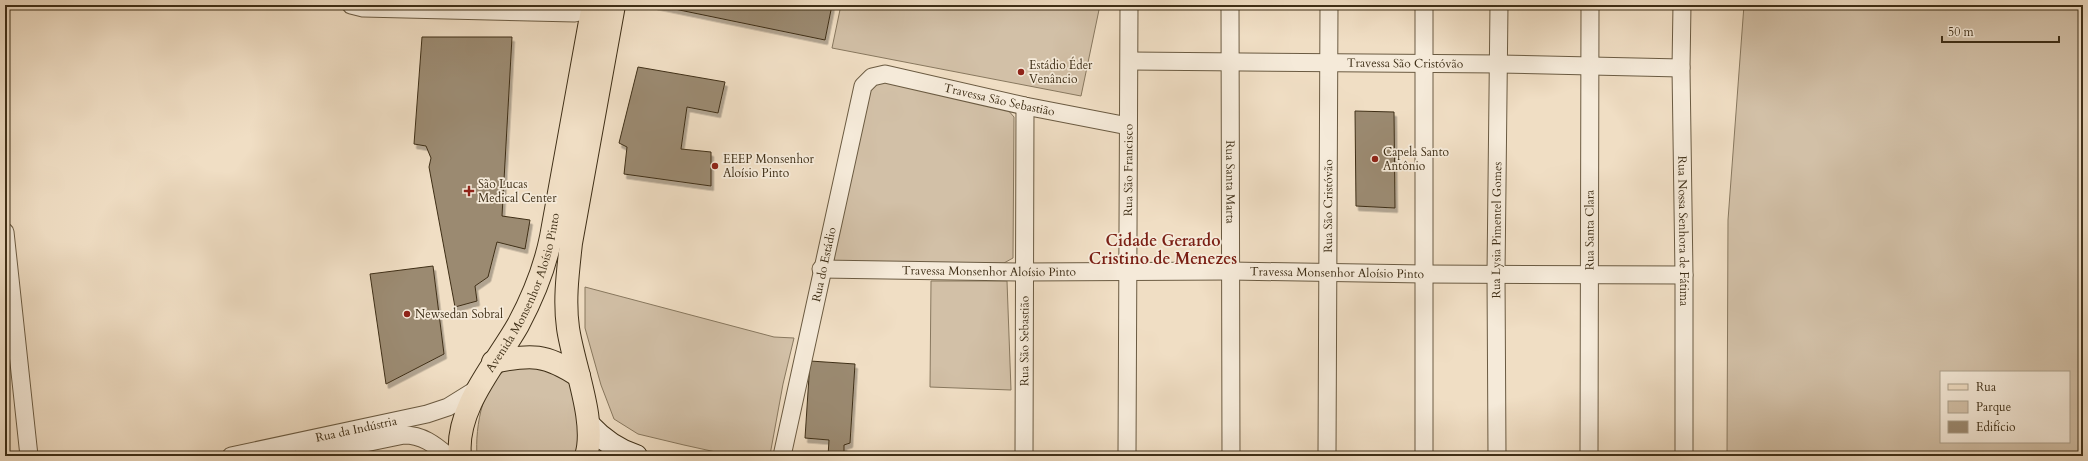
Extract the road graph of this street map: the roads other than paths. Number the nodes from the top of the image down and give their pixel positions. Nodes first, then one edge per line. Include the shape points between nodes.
1 (614, 5) edge
2 (1129, 5) edge
3 (1230, 5) edge
4 (1329, 5) edge
5 (1424, 5) edge
6 (1499, 5) edge
7 (1590, 5) edge
8 (1682, 5) edge
9 (354, 6) edge
10 (582, 12) edge
11 (1130, 61) junction
12 (1229, 62) junction
13 (1329, 62) junction
14 (1424, 64) junction
15 (1499, 64) junction
16 (1590, 67) junction
17 (1681, 68) junction
18 (872, 77) joint
19 (1025, 106) junction
20 (1128, 126) junction
21 (5, 232) edge
22 (821, 269) junction
23 (1231, 271) junction
24 (1024, 272) junction
25 (1128, 272) junction
26 (1328, 273) junction
27 (1424, 274) junction
28 (1496, 274) junction
29 (1590, 274) junction
30 (1684, 275) junction
31 (493, 362) junction
32 (579, 376) junction
33 (477, 389) junction
34 (589, 425) junction
35 (29, 456) edge
36 (231, 456) edge
37 (302, 456) edge
38 (448, 456) edge
39 (460, 456) edge
40 (586, 456) edge
41 (636, 456) edge
42 (782, 456) edge
43 (1024, 456) edge
44 (1127, 456) edge
45 (1231, 456) edge
46 (1327, 456) edge
47 (1424, 456) edge
48 (1497, 456) edge
49 (1590, 456) edge
50 (1684, 456) edge

1 - 32 main road, Avenida Monsenhor Aloísio Pinto via 568,270 568,326
2 - 11 street, Rua São Francisco
3 - 12 street, Rua Santa Marta
4 - 13 street, Rua São Cristóvão
5 - 14 street
6 - 15 street, Rua Lysia Pimentel Gomes
7 - 16 street, Rua Santa Clara
8 - 17 street, Rua Nossa Senhora de Fátima
9 - 10 street
10 - 31 main road, Avenida Monsenhor Aloísio Pinto via 548,253 518,325
11 - 12 street, Travessa São Cristóvão
11 - 20 street, Rua São Francisco
12 - 13 street, Travessa São Cristóvão
12 - 23 street, Rua Santa Marta
13 - 14 street, Travessa São Cristóvão
13 - 26 street, Rua São Cristóvão
14 - 15 street, Travessa São Cristóvão
14 - 27 street
15 - 16 street, Travessa São Cristóvão
15 - 28 street, Rua Lysia Pimentel Gomes
16 - 17 street, Travessa São Cristóvão
16 - 29 street, Rua Santa Clara
17 - 30 street, Rua Nossa Senhora de Fátima
18 - 19 street, Travessa São Sebastião via 885,74
18 - 22 street, Rua do Estádio via 863,86
19 - 20 street, Travessa São Sebastião
19 - 24 street, Rua São Sebastião
20 - 25 street, Rua São Francisco
21 - 35 street
22 - 24 street, Travessa Monsenhor Aloísio Pinto
22 - 42 street, Rua do Estádio
23 - 25 street, Travessa Monsenhor Aloísio Pinto
23 - 26 street, Travessa Monsenhor Aloísio Pinto
23 - 45 street, Rua Santa Marta
24 - 25 street, Travessa Monsenhor Aloísio Pinto
24 - 43 street, Rua São Sebastião
25 - 44 street, Rua São Francisco
26 - 27 street, Travessa Monsenhor Aloísio Pinto
26 - 46 street, Rua São Cristóvão
27 - 28 street, Travessa Monsenhor Aloísio Pinto
27 - 47 street
28 - 29 street, Travessa Monsenhor Aloísio Pinto
28 - 48 street, Rua Lysia Pimentel Gomes
29 - 30 street, Travessa Monsenhor Aloísio Pinto
29 - 49 street, Rua Santa Clara
30 - 50 street, Rua Nossa Senhora de Fátima
31 - 32 main road via 521,357 549,359
31 - 33 main road, Avenida Monsenhor Aloísio Pinto
32 - 34 main road, Avenida Monsenhor Aloísio Pinto
33 - 36 street, Rua da Indústria via 448,407 427,414
33 - 39 main road, Avenida Monsenhor Aloísio Pinto via 463,425
34 - 40 main road, Avenida Monsenhor Aloísio Pinto
34 - 41 main road via 612,446
37 - 38 street, Rua da Indústria via 404,435 416,435 429,441

